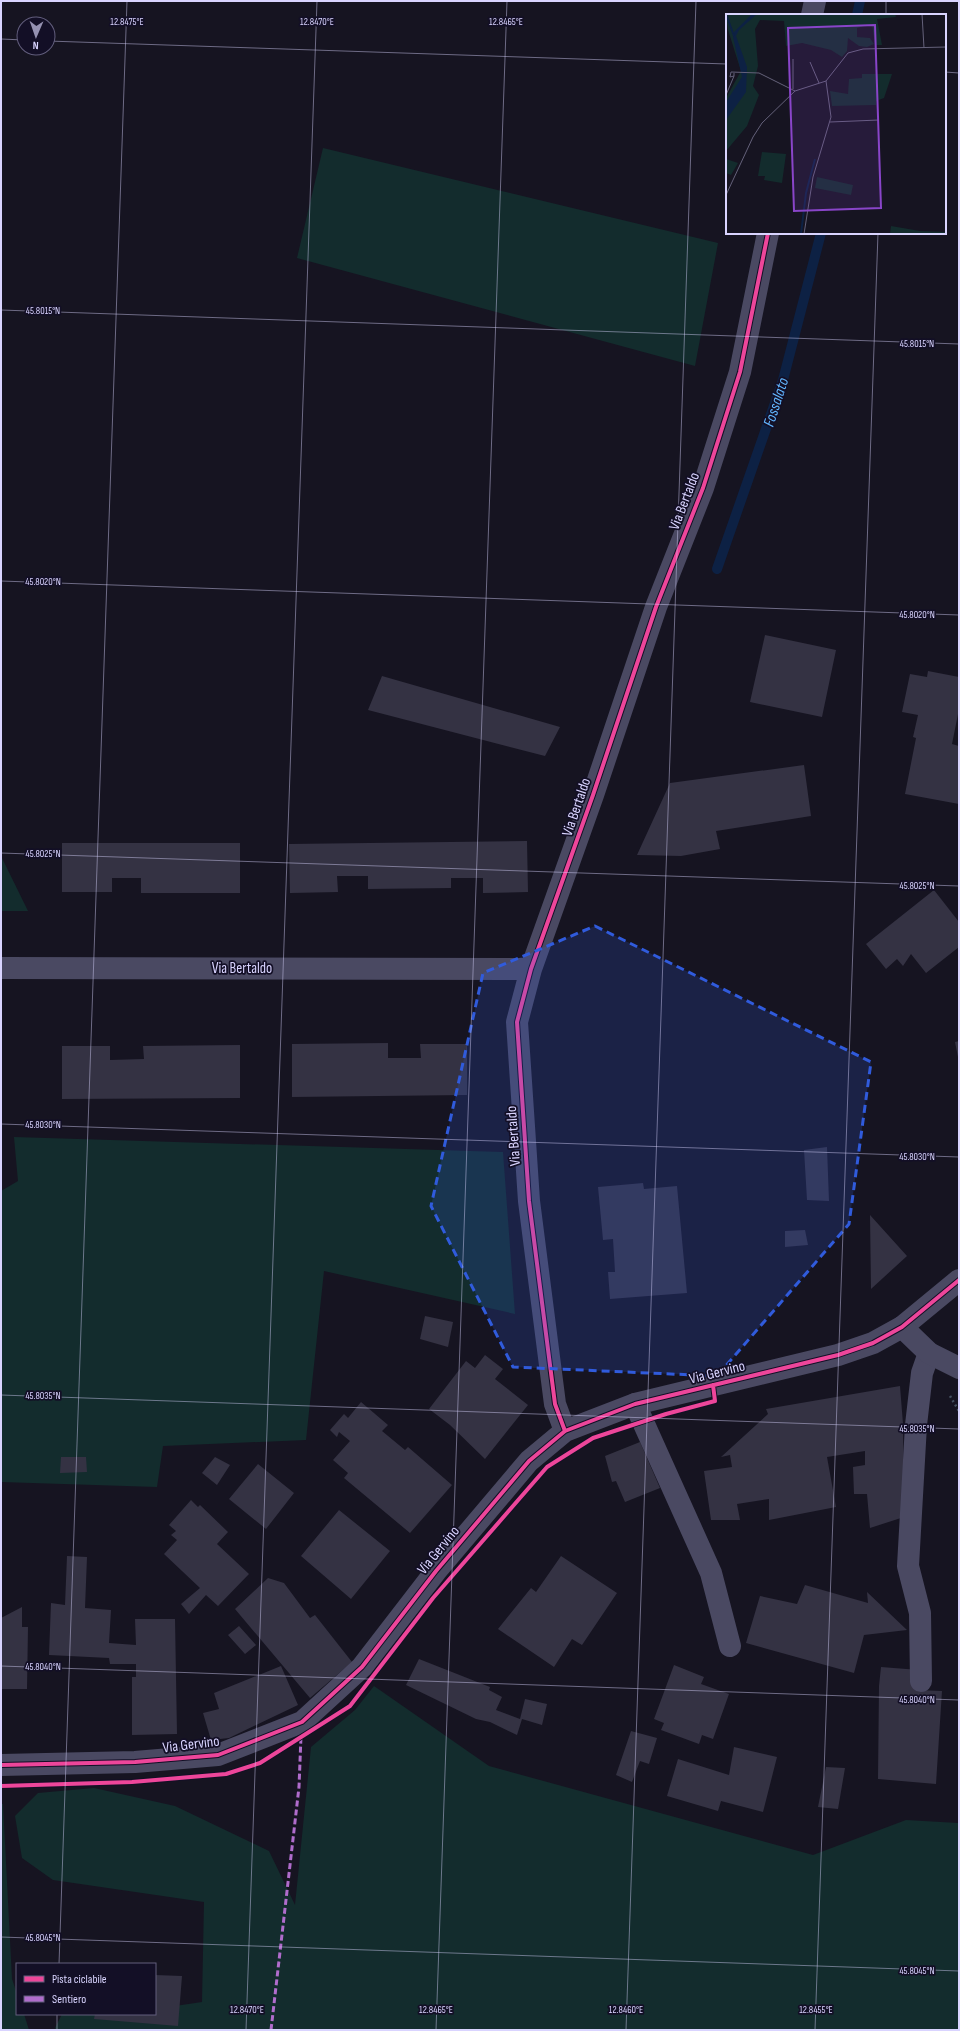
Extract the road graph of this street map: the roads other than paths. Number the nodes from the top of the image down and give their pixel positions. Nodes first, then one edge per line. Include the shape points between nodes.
1 (815, 1) edge
2 (812, 14) edge
3 (768, 234) edge
4 (1, 968) edge
5 (531, 969) junction
6 (959, 1280) edge
7 (902, 1327) junction
8 (929, 1353) junction
9 (959, 1368) edge
10 (635, 1404) junction
11 (564, 1431) junction
12 (730, 1646) dead end
13 (921, 1680) dead end
14 (1, 1765) edge

1 - 2 street
3 - 5 street, Via Bertaldo via 740,372 703,488 656,606
4 - 5 street, Via Bertaldo
5 - 11 street, Via Bertaldo via 517,1022 529,1201 555,1404
6 - 7 street, Via Gervino
7 - 8 street
7 - 10 street, Via Gervino via 873,1342 838,1355
8 - 9 street
8 - 13 street via 921,1380 908,1566 920,1613
10 - 11 street, Via Gervino
10 - 12 street via 711,1573
11 - 14 street, Via Gervino via 529,1461 436,1571 362,1667 302,1722 218,1755 135,1762

